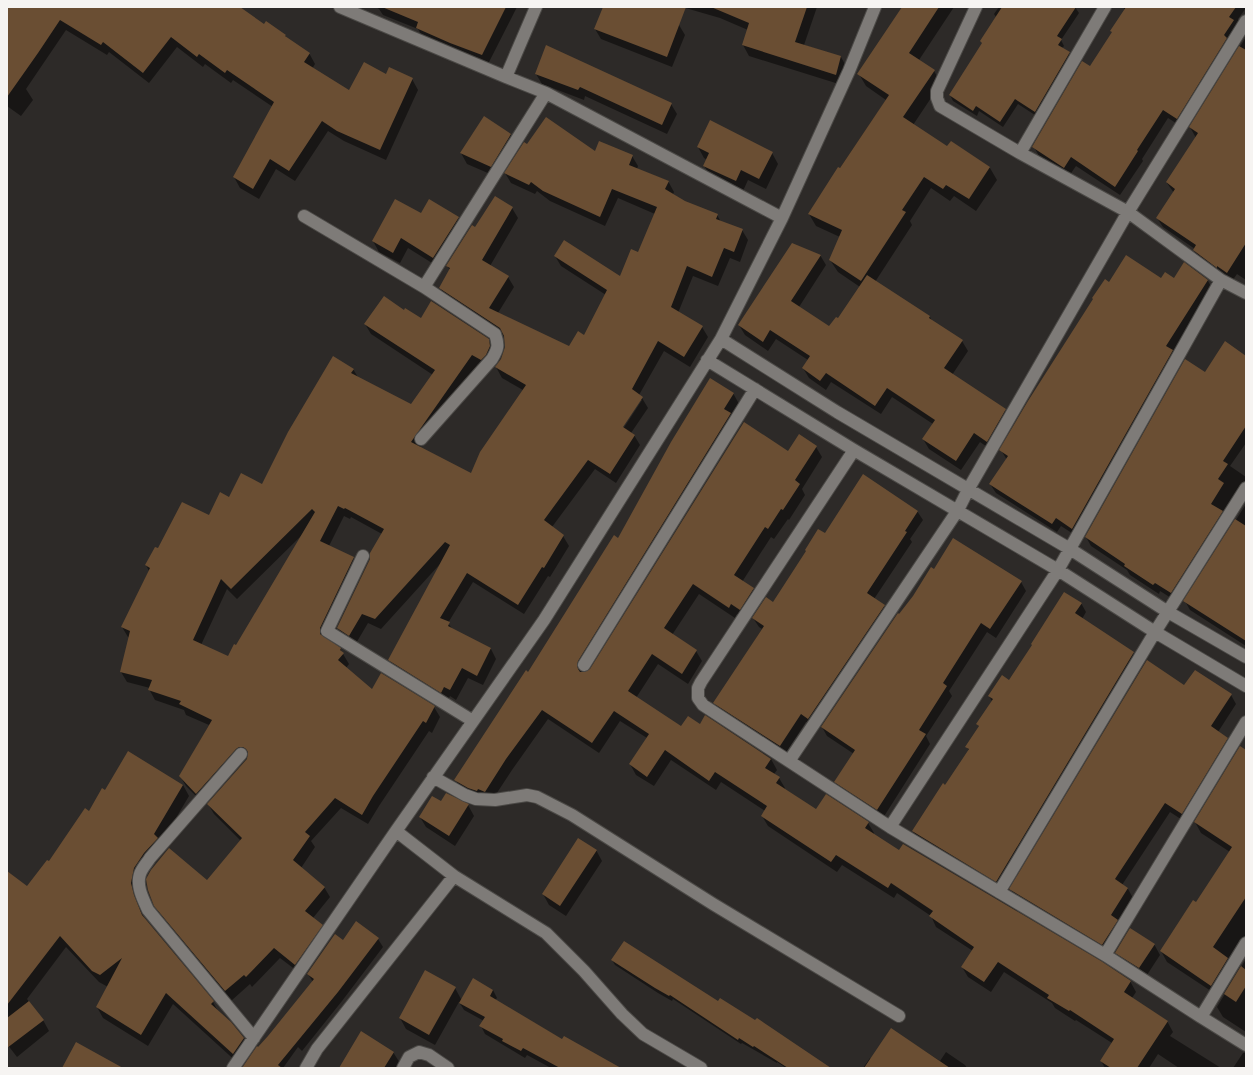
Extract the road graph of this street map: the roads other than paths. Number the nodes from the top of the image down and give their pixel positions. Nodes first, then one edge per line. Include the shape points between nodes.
1 (340, 7) edge
2 (536, 7) edge
3 (875, 7) edge
4 (976, 7) edge
5 (1105, 7) edge
6 (1246, 21) edge
7 (506, 77) junction
8 (546, 93) junction
9 (1020, 153) junction
10 (1128, 212) junction
11 (304, 216) dead end
12 (782, 218) junction
13 (1221, 280) junction
14 (424, 287) junction
15 (1244, 288) edge
16 (721, 339) junction
17 (707, 360) junction
18 (755, 389) junction
19 (421, 439) dead end
20 (854, 450) junction
21 (969, 488) junction
22 (1246, 488) edge
23 (958, 510) junction
24 (1070, 549) junction
25 (363, 556) dead end
26 (1058, 570) junction
27 (1168, 612) junction
28 (1155, 632) junction
29 (1246, 657) edge
30 (584, 665) dead end
31 (1246, 686) edge
32 (473, 720) junction
33 (1246, 722) edge
34 (241, 754) dead end
35 (789, 761) junction
36 (434, 777) junction
37 (890, 827) junction
38 (396, 831) junction
39 (454, 876) junction
40 (999, 892) junction
41 (1246, 943) edge
42 (1105, 955) junction
43 (899, 1016) dead end
44 (1201, 1017) junction
45 (254, 1038) junction
46 (1246, 1045) edge
47 (234, 1068) edge
48 (306, 1068) edge
49 (403, 1068) edge
50 (448, 1068) edge
51 (701, 1068) edge

1 - 7 street
2 - 7 street
3 - 12 street via 846,78
4 - 9 street via 937,91 937,98 940,106
5 - 9 street
6 - 10 street
7 - 8 street
8 - 12 street
8 - 14 street
9 - 10 street
10 - 13 street
10 - 21 street
11 - 14 street
12 - 16 street
13 - 15 street
13 - 24 street
14 - 19 street via 495,334 499,344 492,359
16 - 17 street
16 - 21 street via 837,412
17 - 18 street
17 - 32 street via 544,620
18 - 20 street
18 - 30 street
20 - 23 street
20 - 35 street via 698,688 698,698 703,705
21 - 23 street
21 - 24 street
22 - 27 street
23 - 26 street
23 - 35 street
24 - 26 street
24 - 27 street
25 - 32 street via 327,631
26 - 28 street
26 - 37 street
27 - 28 street
27 - 29 street
28 - 31 street
28 - 40 street
32 - 36 street
33 - 42 street
34 - 45 street via 150,858 140,874 139,883 140,893 148,910
35 - 37 street
36 - 38 street
36 - 43 street via 464,795 476,799 495,800 527,795 537,797 565,811
37 - 40 street
38 - 39 street
38 - 45 street
39 - 48 street via 316,1049
39 - 51 street via 546,933 644,1034
40 - 42 street
41 - 44 street
42 - 44 street
44 - 46 street
45 - 47 street
49 - 50 street via 409,1057 419,1052

